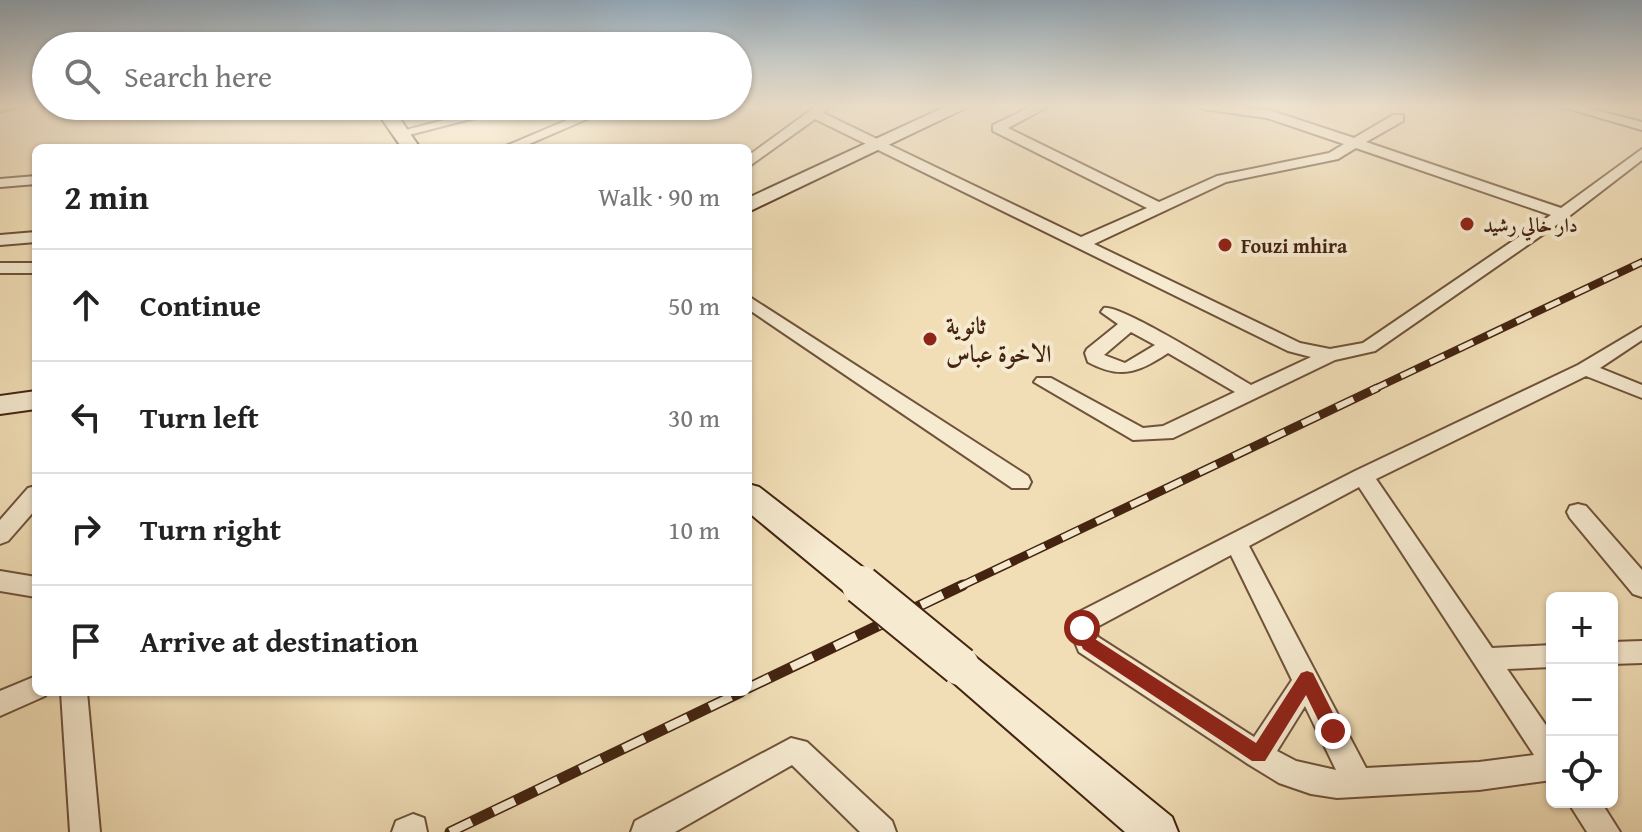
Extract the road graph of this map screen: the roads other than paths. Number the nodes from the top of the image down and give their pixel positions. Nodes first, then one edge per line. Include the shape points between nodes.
1 (774, 144) edge
2 (878, 144) edge
3 (882, 144) edge
4 (1030, 144) edge
5 (1354, 144) edge
6 (1358, 144) edge
7 (1642, 153) edge
8 (752, 160) edge
9 (32, 180) edge
10 (0, 183) edge
11 (752, 202) edge
12 (1157, 207) junction
13 (1563, 214) junction
14 (32, 237) edge
15 (0, 240) edge
16 (1084, 242) junction
17 (0, 268) edge
18 (32, 268) edge
19 (752, 304) edge
20 (1110, 312) dead end
21 (1131, 323) junction
22 (1642, 332) edge
23 (1168, 345) junction
24 (1330, 355) junction
25 (1585, 369) junction
26 (1044, 382) dead end
27 (1642, 392) edge
28 (1251, 393) junction
29 (32, 401) edge
30 (0, 405) edge
31 (32, 414) edge
32 (0, 418) edge
33 (1363, 476) junction
34 (1020, 482) dead end
35 (752, 498) edge
36 (32, 499) edge
37 (1578, 512) dead end
38 (0, 535) edge
39 (1236, 543) junction
40 (0, 581) edge
41 (32, 586) edge
42 (1642, 587) edge
43 (1642, 652) edge
44 (1618, 653) edge
45 (1546, 656) edge
46 (1487, 659) junction
47 (1307, 679) junction
48 (32, 690) edge
49 (74, 696) edge
50 (0, 704) edge
51 (1546, 749) edge
52 (1258, 755) junction
53 (1546, 767) edge
54 (1358, 783) junction
55 (1587, 808) edge
56 (875, 830) edge
57 (85, 832) edge
58 (646, 832) edge
59 (1157, 832) edge
60 (1605, 832) edge

1 - 8 street
2 - 11 street
3 - 16 street
4 - 12 street
5 - 12 street via 1323,159 1222,179
6 - 13 street
7 - 13 street
9 - 10 street
12 - 16 street
13 - 24 street via 1369,347
14 - 15 street
16 - 24 street via 1294,347
17 - 18 street
19 - 34 street
20 - 21 street
21 - 23 street
21 - 23 street via 1094,353 1095,358 1123,371
22 - 25 street
23 - 28 street
24 - 28 street
25 - 27 street
25 - 33 street
26 - 28 street via 1140,435 1166,433
29 - 30 street
31 - 32 street
33 - 39 street
33 - 46 street
35 - 59 street, bridge
36 - 38 street
37 - 42 street
39 - 47 street
39 - 52 street via 1084,621 1082,628 1088,644
40 - 41 street
43 - 44 street
45 - 46 street
46 - 51 street
47 - 52 street
47 - 54 street
48 - 50 street
49 - 57 street
52 - 54 street via 1311,780
53 - 54 street
55 - 60 street
56 - 58 street via 797,751 791,751

